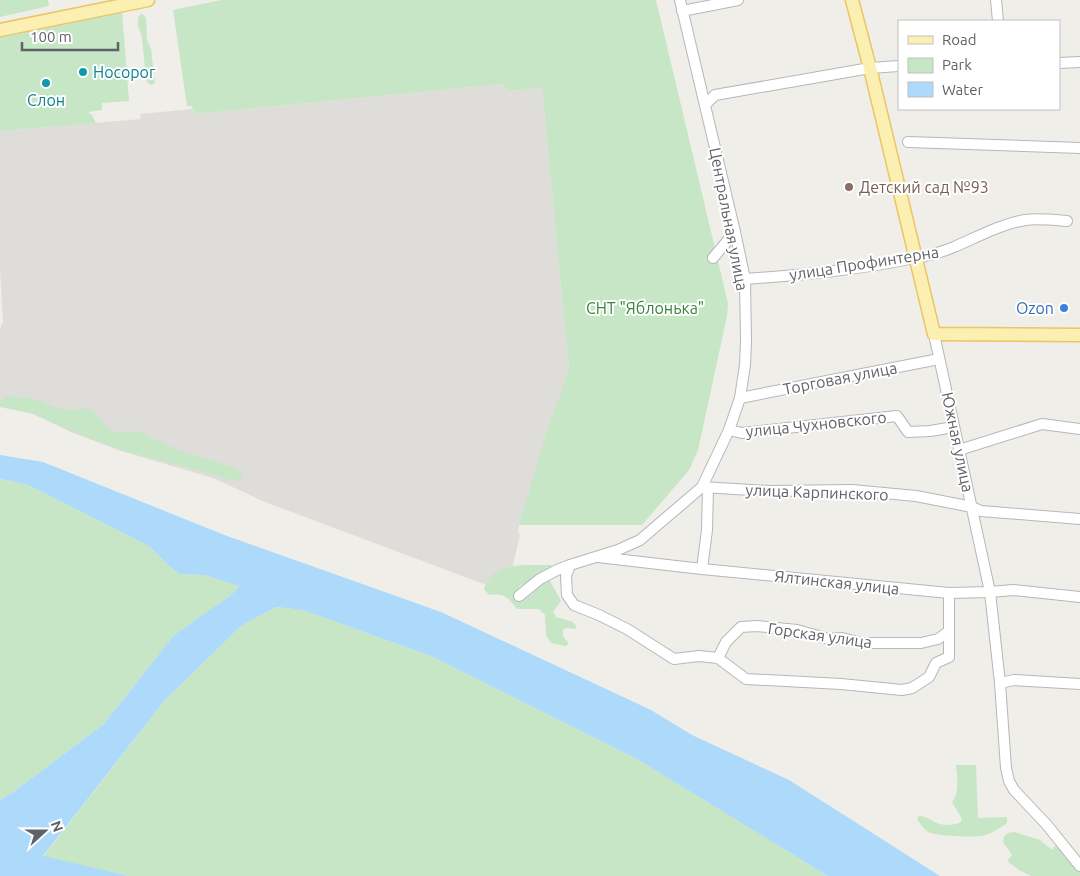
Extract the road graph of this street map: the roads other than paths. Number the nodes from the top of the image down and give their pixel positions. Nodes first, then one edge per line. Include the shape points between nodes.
1 (148, 0) edge
2 (680, 0) edge
3 (738, 0) edge
4 (852, 0) edge
5 (996, 0) edge
6 (682, 11) junction
7 (998, 20) edge
8 (0, 30) edge
9 (1060, 62) edge
10 (1080, 62) edge
11 (898, 66) edge
12 (870, 68) junction
13 (705, 104) junction
14 (908, 142) dead end
15 (1080, 148) edge
16 (1067, 221) dead end
17 (735, 232) junction
18 (713, 258) dead end
19 (915, 258) junction
20 (745, 279) junction
21 (934, 334) junction
22 (1080, 335) edge
23 (939, 359) junction
24 (740, 398) junction
25 (954, 427) junction
26 (1080, 429) edge
27 (728, 430) junction
28 (959, 450) junction
29 (705, 488) junction
30 (972, 506) junction
31 (1080, 518) edge
32 (594, 557) junction
33 (570, 564) junction
34 (702, 569) junction
35 (990, 592) junction
36 (949, 593) junction
37 (519, 596) dead end
38 (1080, 597) edge
39 (949, 631) junction
40 (718, 658) junction
41 (1000, 683) junction
42 (1080, 684) edge
43 (1080, 866) edge

1 - 8 main road
2 - 6 street, Центральная улица
3 - 6 street
4 - 12 main road, Южная улица
5 - 7 street
6 - 13 street, Центральная улица
9 - 10 street
11 - 12 street
12 - 13 street via 715,94
12 - 19 main road, Южная улица
13 - 17 street, Центральная улица
14 - 15 street
16 - 19 street, улица Профинтерна via 1047,219 1013,223 952,248
17 - 18 street
17 - 20 street, Центральная улица
19 - 20 street, улица Профинтерна via 831,272
19 - 21 main road, Южная улица
20 - 24 street, Центральная улица via 746,342
21 - 22 main road
21 - 23 street, Южная улица
23 - 24 street, Торговая улица
23 - 25 street, Южная улица
24 - 27 street, Центральная улица
25 - 27 street, улица Чухновского via 908,432 897,416 742,433
25 - 28 street, Южная улица
26 - 28 street via 1042,424
27 - 29 street, Центральная улица
28 - 30 street, Южная улица
29 - 30 street, улица Карпинского via 852,490 916,496
29 - 32 street, Центральная улица via 640,540
29 - 34 street via 707,530
30 - 31 street, улица Карпинского via 981,511
30 - 35 street, Южная улица
32 - 33 street, Центральная улица
32 - 34 street, Ялтинская улица
33 - 37 street, Центральная улица via 540,579
33 - 40 street via 566,576 567,595 574,606 627,628 674,659
34 - 36 street, Ялтинская улица
35 - 36 street, Ялтинская улица
35 - 38 street, Ялтинская улица via 1013,590
35 - 41 street, Южная улица
36 - 39 street
39 - 40 street, Горская улица via 938,639 921,643 862,643 842,638 829,639 797,630 741,627 726,642
39 - 40 street via 949,657 936,663 929,678 902,690 746,679
41 - 42 street via 1014,680
41 - 43 street, Южная улица via 1009,781

